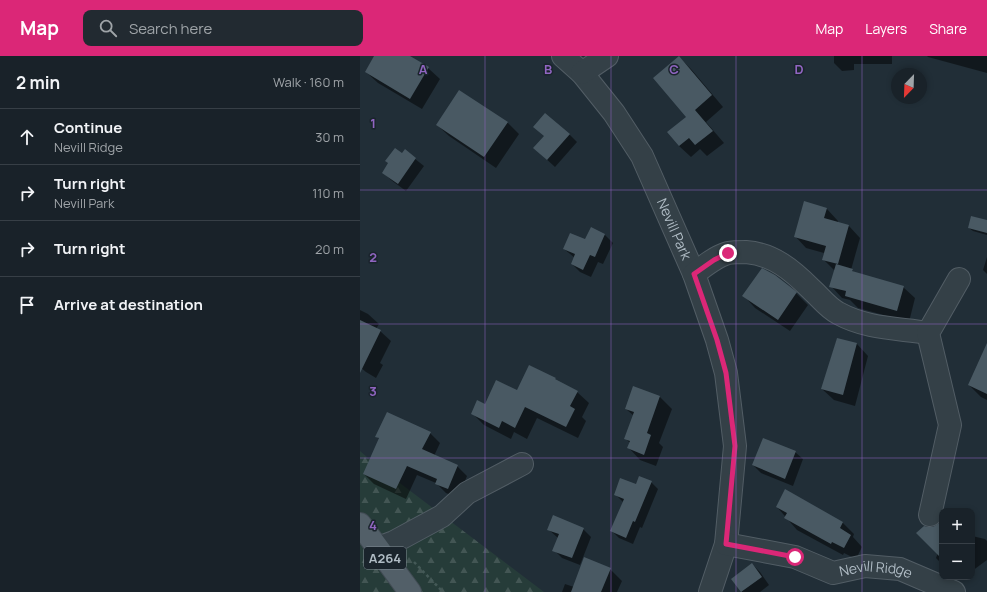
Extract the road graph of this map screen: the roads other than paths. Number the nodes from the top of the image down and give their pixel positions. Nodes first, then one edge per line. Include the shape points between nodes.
1 (563, 56) edge
2 (608, 56) edge
3 (582, 73) junction
4 (694, 274) junction
5 (959, 279) dead end
6 (928, 333) junction
7 (522, 464) dead end
8 (930, 515) dead end
9 (360, 524) edge
10 (726, 544) junction
11 (386, 545) junction
12 (410, 592) edge
13 (710, 592) edge
14 (954, 592) edge

1 - 3 street, Nevill Park
2 - 3 street
3 - 4 street, Nevill Park via 614,113 642,156
4 - 6 street via 728,253 768,256 783,264 839,314 875,327
4 - 10 street, Nevill Park via 726,373 735,446
5 - 6 street
6 - 8 street via 950,425
7 - 11 street via 467,493 442,516
9 - 11 main road, A264
10 - 13 street, Nevill Park
10 - 14 street, Nevill Ridge via 795,557 833,573 864,566 900,569
11 - 12 main road, A264

